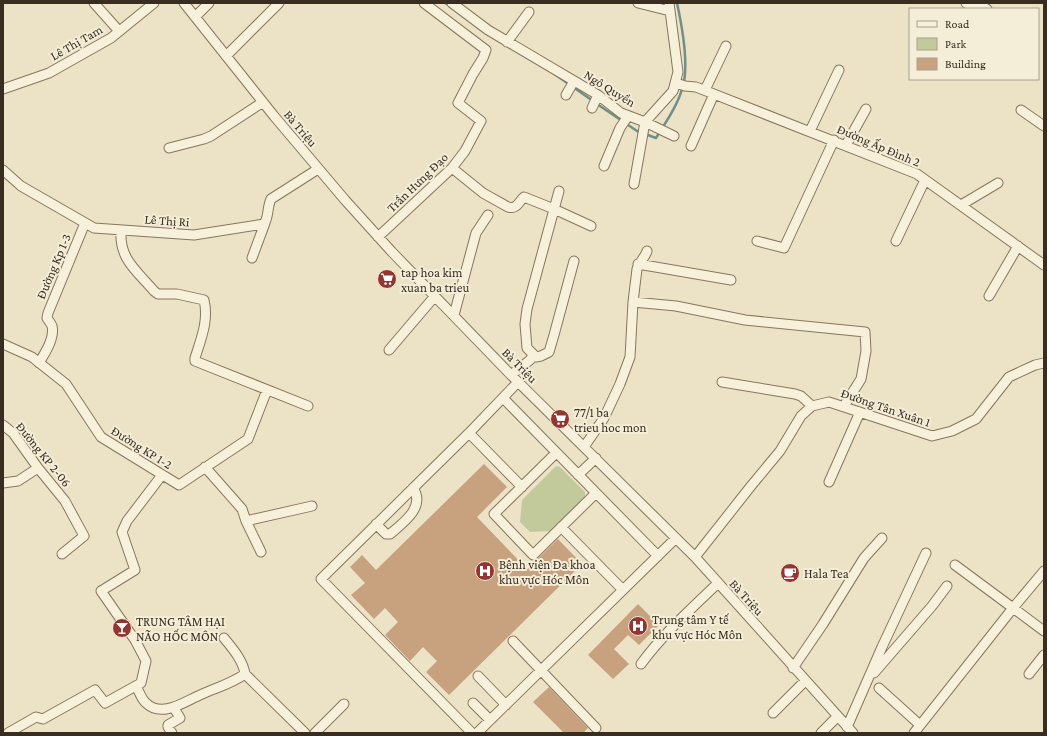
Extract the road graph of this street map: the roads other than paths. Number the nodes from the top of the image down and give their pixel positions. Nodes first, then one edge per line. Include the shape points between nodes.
1 (94, 3) edge
2 (154, 3) edge
3 (184, 3) edge
4 (209, 3) edge
5 (279, 3) edge
6 (424, 3) edge
7 (452, 3) edge
8 (638, 3) edge
9 (669, 7) edge
10 (530, 12) dead end
11 (195, 17) junction
12 (119, 31) junction
13 (507, 42) junction
14 (726, 46) dead end
15 (226, 56) junction
16 (839, 70) dead end
17 (681, 85) junction
18 (3, 89) edge
19 (709, 92) junction
20 (597, 96) junction
21 (263, 102) junction
22 (592, 108) dead end
23 (866, 109) dead end
24 (1022, 110) dead end
25 (627, 117) junction
26 (645, 123) junction
27 (1044, 126) edge
28 (810, 131) junction
29 (674, 136) dead end
30 (834, 140) junction
31 (846, 145) junction
32 (691, 146) dead end
33 (170, 148) dead end
34 (604, 166) dead end
35 (452, 168) junction
36 (318, 169) junction
37 (3, 170) edge
38 (925, 180) junction
39 (998, 183) dead end
40 (634, 184) dead end
41 (560, 191) dead end
42 (960, 205) junction
43 (554, 209) junction
44 (488, 214) dead end
45 (85, 223) junction
46 (265, 223) junction
47 (591, 226) dead end
48 (121, 230) junction
49 (378, 237) junction
50 (896, 241) dead end
51 (757, 242) dead end
52 (1018, 246) junction
53 (647, 251) dead end
54 (252, 258) dead end
55 (574, 261) dead end
56 (638, 264) junction
57 (1044, 266) edge
58 (731, 280) dead end
59 (435, 296) junction
60 (989, 296) dead end
61 (633, 302) junction
62 (454, 315) junction
63 (3, 344) edge
64 (389, 350) dead end
65 (533, 355) junction
66 (39, 363) junction
67 (1044, 363) edge
68 (515, 379) junction
69 (722, 382) dead end
70 (267, 390) junction
71 (503, 398) junction
72 (308, 406) dead end
73 (812, 406) junction
74 (844, 406) junction
75 (860, 412) junction
76 (3, 425) edge
77 (469, 433) junction
78 (584, 447) junction
79 (556, 453) junction
80 (596, 458) junction
81 (205, 467) junction
82 (38, 468) junction
83 (162, 475) junction
84 (578, 475) junction
85 (829, 482) dead end
86 (3, 483) edge
87 (522, 487) junction
88 (412, 488) junction
89 (596, 494) junction
90 (312, 506) dead end
91 (246, 521) junction
92 (376, 524) junction
93 (561, 527) junction
94 (676, 538) junction
95 (882, 538) dead end
96 (261, 552) dead end
97 (926, 553) dead end
98 (62, 554) dead end
99 (658, 556) junction
100 (695, 557) junction
101 (955, 565) dead end
102 (1044, 571) edge
103 (718, 583) junction
104 (948, 586) dead end
105 (623, 590) junction
106 (1013, 608) junction
107 (1044, 631) edge
108 (224, 638) dead end
109 (513, 641) dead end
110 (1044, 655) edge
111 (641, 664) dead end
112 (793, 668) junction
113 (541, 670) junction
114 (245, 674) junction
115 (1029, 674) dead end
116 (478, 676) dead end
117 (867, 680) junction
118 (805, 681) junction
119 (136, 686) junction
120 (880, 688) dead end
121 (473, 703) dead end
122 (344, 704) dead end
123 (506, 705) junction
124 (174, 708) junction
125 (773, 713) dead end
126 (837, 717) junction
127 (490, 720) junction
128 (920, 725) junction
129 (596, 728) dead end
130 (850, 730) edge
131 (8, 733) edge
132 (172, 733) edge
133 (305, 733) edge
134 (315, 733) edge
135 (472, 733) edge
136 (477, 733) edge
137 (821, 733) edge
138 (914, 733) edge

1 - 12 street
2 - 12 street, Lê Thị Tam
3 - 11 street, Bà Triệu
4 - 11 street
5 - 15 street
6 - 35 street, Trần Hưng Đạo via 486,50 458,103 481,121 465,151
7 - 13 street, Ngô Quyền
8 - 9 street
9 - 17 street
10 - 13 street
11 - 15 street, Bà Triệu
12 - 18 street, Lê Thị Tam via 49,73
13 - 20 street, Ngô Quyền via 570,88
14 - 19 street
15 - 21 street, Bà Triệu
16 - 28 street
17 - 19 street, Đường Ấp Đình 2
17 - 26 street
19 - 28 street, Đường Ấp Đình 2
19 - 32 street
20 - 22 street
20 - 25 street, Ngô Quyền
21 - 33 street via 211,136
21 - 36 street, Bà Triệu
23 - 31 street
24 - 27 street
25 - 26 street, Ngô Quyền
25 - 34 street
26 - 29 street, Ngô Quyền
26 - 40 street
28 - 30 street, Đường Ấp Đình 2
30 - 31 street, Đường Ấp Đình 2
30 - 51 street via 784,248
31 - 38 street, Đường Ấp Đình 2 via 917,174
35 - 43 street via 483,193 508,207 513,208 524,198
35 - 49 street, Trần Hưng Đạo
36 - 46 street via 271,199
36 - 49 street, Bà Triệu
37 - 45 street, Lê Thị Ri via 21,186
38 - 42 street, Đường Ấp Đình 2
38 - 50 street
39 - 42 street
41 - 43 street
42 - 52 street, Đường Ấp Đình 2
43 - 47 street
43 - 65 street via 527,309 527,348
44 - 62 street via 476,233
45 - 48 street, Lê Thị Ri via 94,228
45 - 66 street, Đường Kp 1-3 via 48,313 47,318 52,331 49,346
46 - 48 street, Lê Thị Ri via 194,235
46 - 54 street
48 - 70 street via 121,244 125,257 156,293 177,294 204,300 204,328 195,361
49 - 59 street, Bà Triệu
52 - 57 street, Đường Ấp Đình 2
52 - 60 street
53 - 56 street
55 - 65 street via 549,352 538,357
56 - 58 street
56 - 61 street
59 - 62 street, Bà Triệu
59 - 64 street
61 - 74 street via 676,306 745,320 865,332 866,351 861,379
61 - 78 street via 630,357 604,418
62 - 68 street, Bà Triệu
63 - 66 street, Đường KP 1-2 via 32,357
65 - 68 street
66 - 83 street, Đường KP 1-2 via 66,384 101,437
67 - 75 street, Đường Tân Xuân 1 via 1008,377 976,419 952,431 932,436
68 - 71 street
68 - 78 street, Bà Triệu
69 - 73 street via 795,394
70 - 72 street
70 - 81 street via 248,439
71 - 77 street
71 - 79 street
73 - 74 street, Đường Tân Xuân 1 via 829,402
73 - 100 street via 801,416 780,452
74 - 75 street, Đường Tân Xuân 1
75 - 85 street
76 - 82 street, Đường KP 2-06 via 13,433
77 - 87 street
77 - 88 street
78 - 80 street, Bà Triệu
79 - 84 street
79 - 87 street
80 - 84 street
80 - 94 street, Bà Triệu
81 - 83 street, Đường KP 1-2 via 179,485
81 - 91 street via 242,509
82 - 86 street via 18,481
82 - 98 street, Đường KP 2-06 via 65,501 84,536
83 - 119 street via 127,521 122,532 136,570 101,591 135,640 146,661 140,684
84 - 89 street
87 - 93 street via 494,514 533,555
88 - 92 street
88 - 92 street via 417,501 412,513 390,534 384,533
89 - 93 street
89 - 99 street
90 - 91 street
91 - 96 street
92 - 135 street via 321,579
93 - 105 street
94 - 99 street
94 - 100 street, Bà Triệu
95 - 112 street via 864,558
97 - 117 street
99 - 105 street
100 - 103 street, Bà Triệu
101 - 106 street
102 - 106 street
103 - 111 street via 689,610
103 - 112 street, Bà Triệu
104 - 117 street
105 - 113 street
106 - 107 street
106 - 128 street
108 - 114 street via 240,659
109 - 113 street
110 - 115 street
112 - 118 street, Bà Triệu
113 - 123 street
113 - 129 street
114 - 124 street
114 - 133 street
116 - 123 street
117 - 130 street
118 - 125 street
118 - 126 street, Bà Triệu
119 - 124 street via 148,705 162,709
119 - 131 street via 105,703 95,690 43,719 36,717
120 - 128 street
121 - 127 street
122 - 134 street
123 - 127 street
124 - 132 street via 180,718 168,725
126 - 130 street, Bà Triệu
126 - 137 street
127 - 136 street
128 - 138 street

